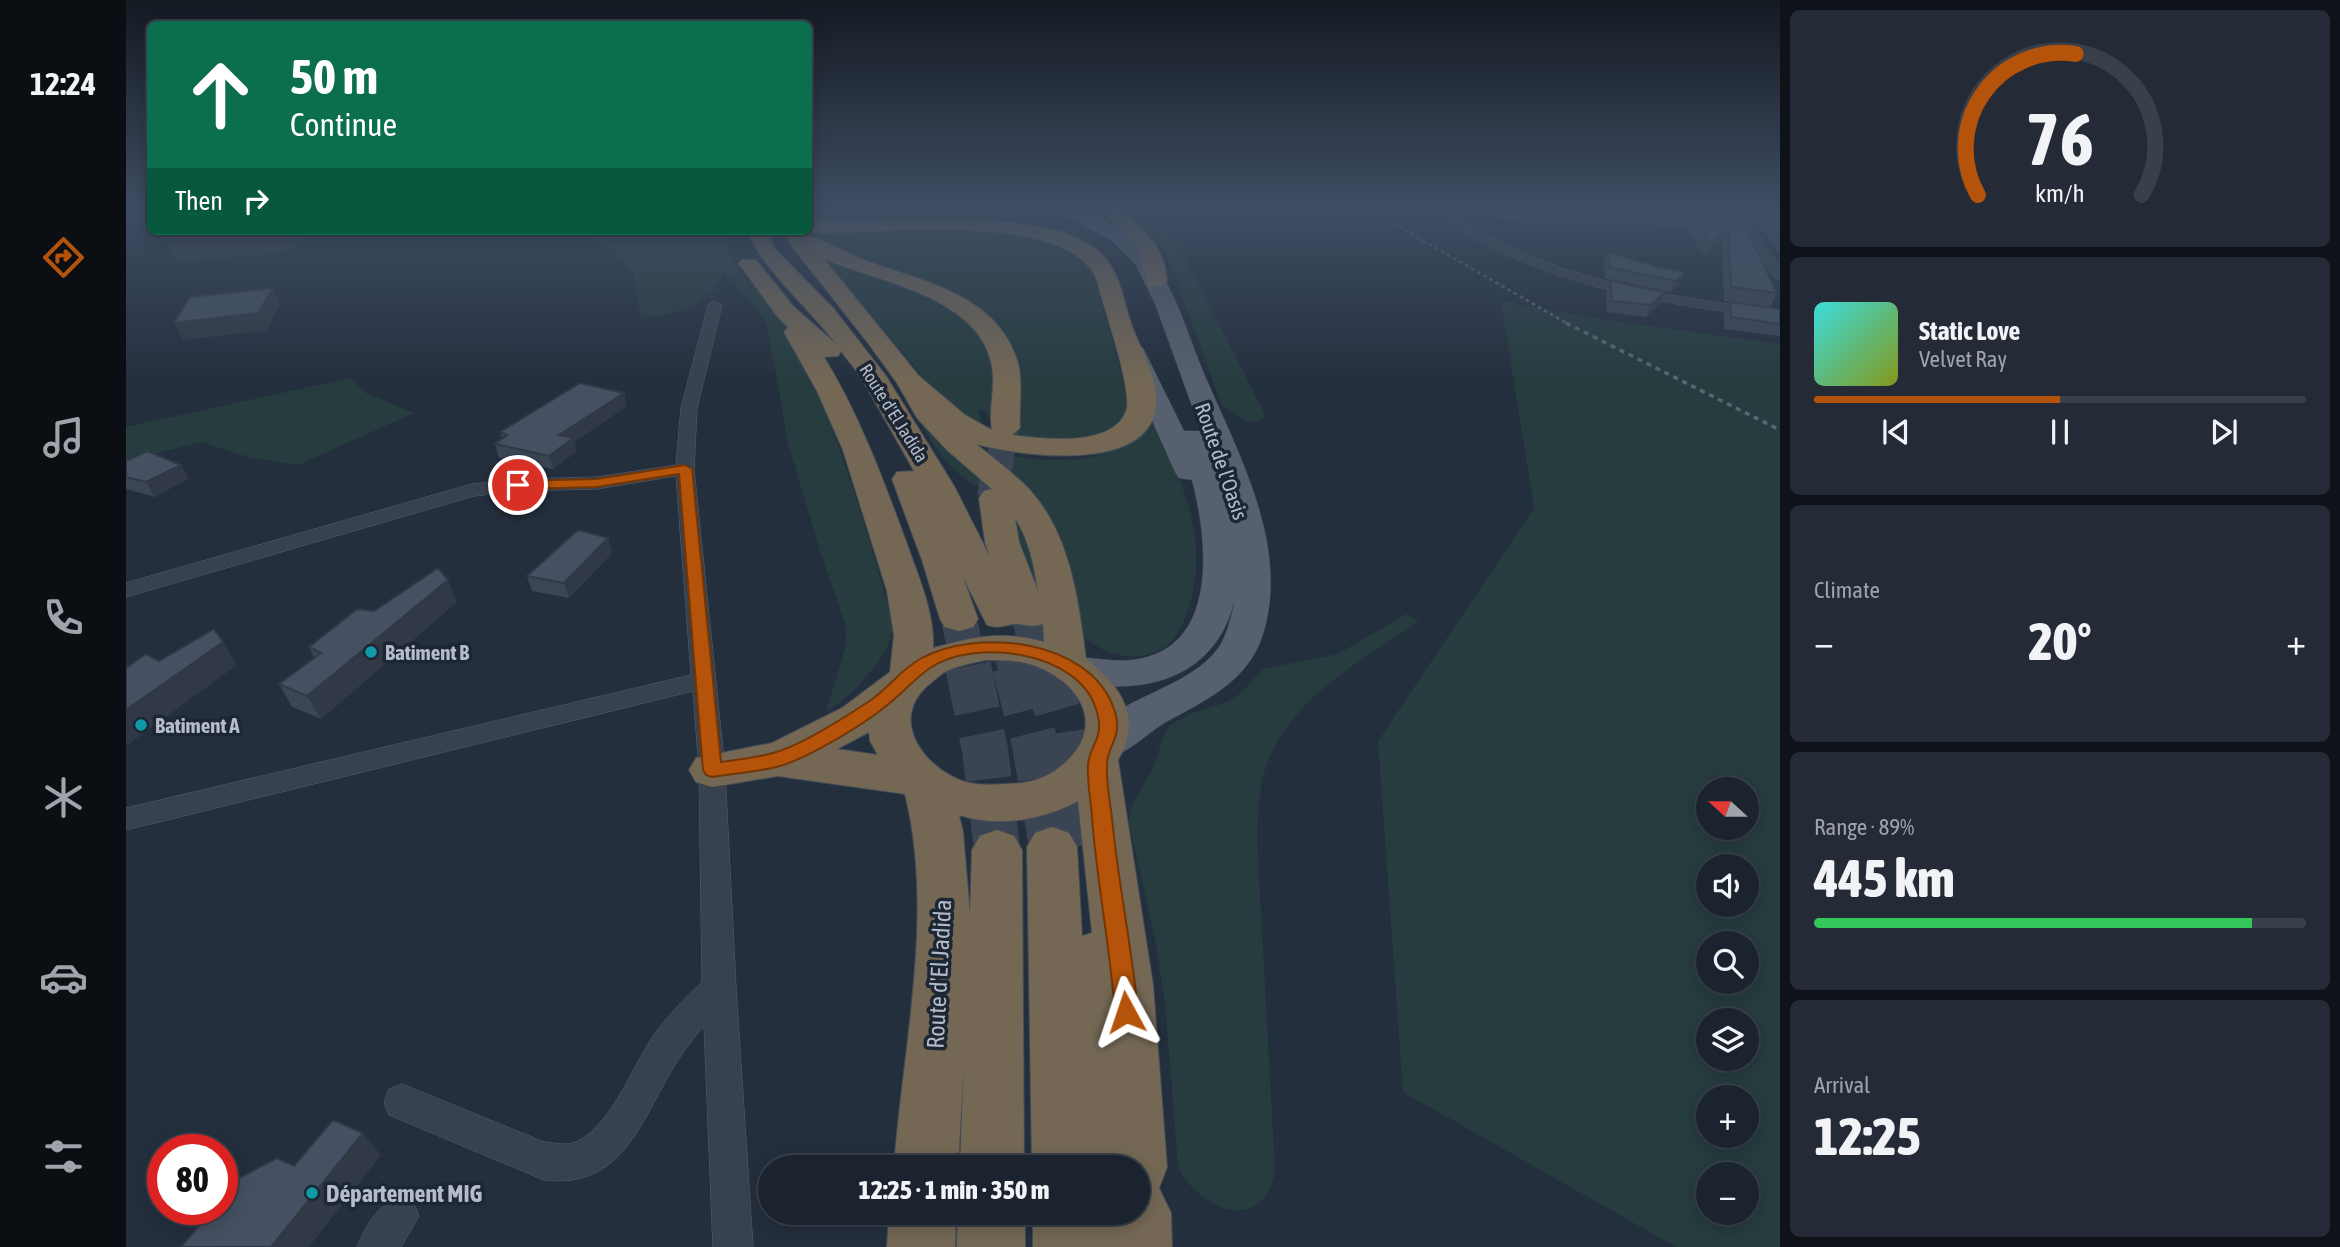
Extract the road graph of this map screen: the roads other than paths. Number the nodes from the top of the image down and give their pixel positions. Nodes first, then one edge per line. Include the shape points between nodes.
1 (752, 267) edge
2 (781, 267) edge
3 (820, 267) edge
4 (864, 267) edge
5 (1101, 267) edge
6 (1131, 267) edge
7 (1145, 267) edge
8 (1156, 267) edge
9 (1545, 267) edge
10 (1156, 281) junction
11 (715, 305) dead end
12 (785, 311) junction
13 (1780, 315) edge
14 (1129, 343) junction
15 (910, 382) junction
16 (1005, 428) tunnel mouth
17 (685, 469) junction
18 (995, 498) tunnel mouth
19 (1214, 510) junction
20 (126, 590) edge
21 (959, 618) tunnel mouth
22 (1069, 667) junction
23 (704, 680) junction
24 (904, 681) junction
25 (1102, 752) junction
26 (778, 759) junction
27 (712, 770) junction
28 (923, 781) junction
29 (126, 820) edge
30 (997, 850) tunnel mouth
31 (719, 988) junction
32 (402, 1102) dead end
33 (927, 1155) edge
34 (992, 1155) edge
35 (1064, 1155) edge
36 (1099, 1155) edge
37 (1135, 1155) edge
38 (922, 1225) edge
39 (992, 1225) edge
40 (1066, 1225) edge
41 (1097, 1225) edge
42 (1137, 1225) edge
43 (733, 1247) edge
44 (921, 1247) edge
45 (991, 1247) edge
46 (1067, 1247) edge
47 (1096, 1247) edge
48 (1138, 1247) edge

1 - 12 highway, Route d'El Jadida
2 - 18 highway, Route d'El Jadida via 826,314 873,376 1015,617
3 - 15 highway
4 - 16 highway via 924,288 976,317 995,338 1005,362
5 - 14 highway
6 - 19 main road, Route de l'Oasis
7 - 10 main road, Route de l'Oasis
8 - 10 highway
9 - 13 street via 1672,300
10 - 25 main road, Route de l'Oasis via 1234,484 1250,551 1252,602 1243,638 1210,680 1149,714
11 - 17 street via 689,408
12 - 21 highway, Route d'El Jadida via 824,345 880,424 911,485
12 - 24 highway via 831,391 858,450 905,591 914,635
14 - 15 highway via 1141,386 1138,420 1107,440 1071,448 1031,448 971,432
14 - 19 main road via 1191,475
15 - 22 highway via 940,427 1013,491 1038,527 1052,566
17 - 20 street via 597,483 472,490
17 - 23 street
19 - 22 main road, Route de l'Oasis via 1221,576 1213,612 1192,649 1171,664 1141,673 1107,675
22 - 24 highway via 1027,650 985,647 944,655
22 - 25 highway via 1087,680 1105,709 1108,725
23 - 27 street
23 - 29 street
24 - 26 highway via 845,726
24 - 28 highway via 887,713 890,741 896,755
25 - 28 highway via 1083,777 1065,788 1020,802 970,800
25 - 37 highway via 1104,844 1122,960
26 - 27 highway
26 - 28 highway
27 - 31 street
28 - 33 highway, Route d'El Jadida via 939,832 944,928
30 - 34 highway
31 - 32 street via 662,1053 606,1144 575,1164 544,1161
31 - 43 street
35 - 36 highway via 1066,848 1097,974 1102,1070
38 - 44 highway
39 - 45 highway
40 - 46 highway
41 - 47 highway
42 - 48 highway

